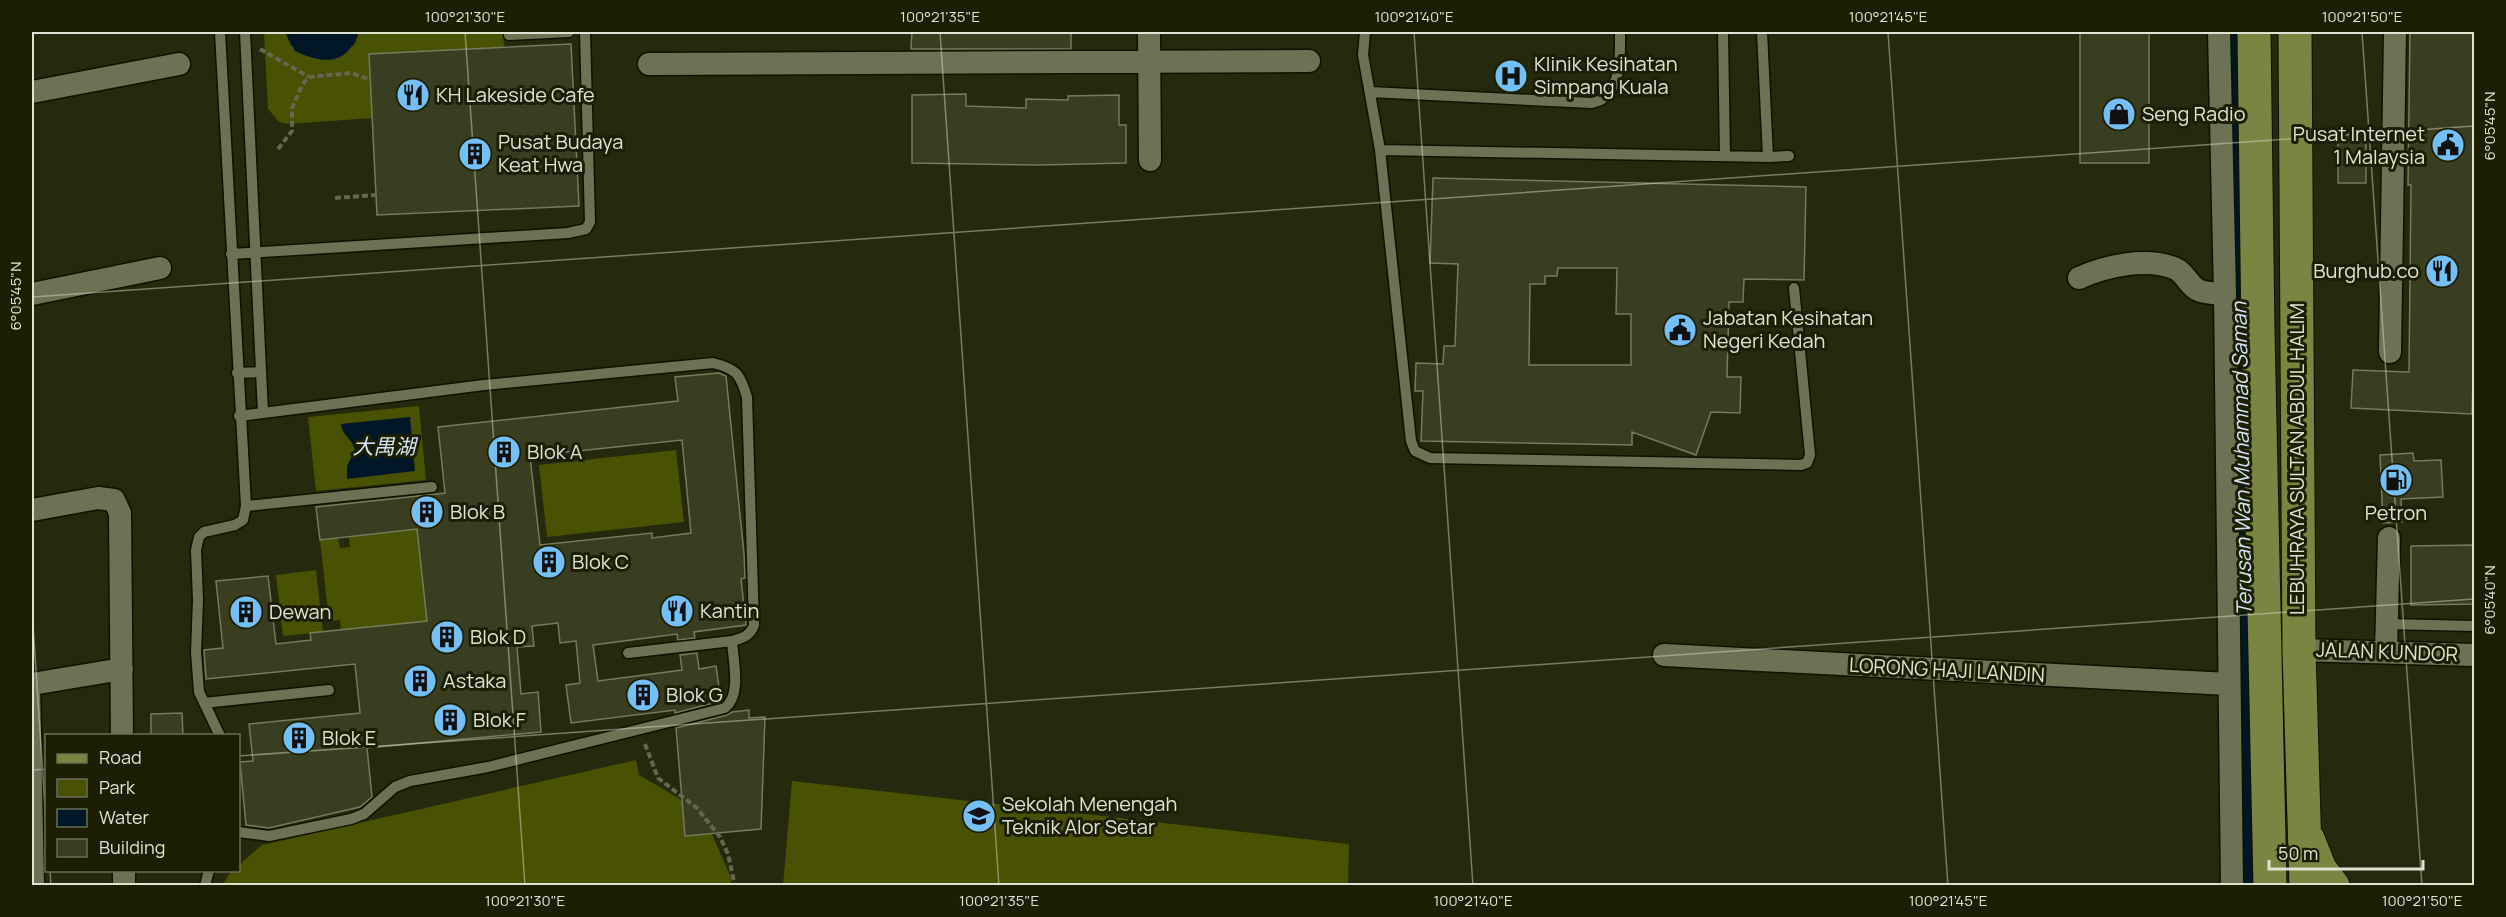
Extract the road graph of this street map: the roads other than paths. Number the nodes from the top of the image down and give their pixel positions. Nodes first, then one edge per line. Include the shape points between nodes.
1 (220, 32) edge
2 (569, 32) edge
3 (585, 32) edge
4 (1149, 32) edge
5 (1365, 32) edge
6 (1620, 32) edge
7 (1723, 32) edge
8 (1762, 32) edge
9 (2219, 32) edge
10 (2254, 32) edge
11 (2295, 32) edge
12 (2395, 32) edge
13 (509, 35) dead end
14 (245, 36) edge
15 (1309, 61) dead end
16 (1149, 62) junction
17 (179, 64) dead end
18 (649, 64) dead end
19 (32, 92) edge
20 (1370, 92) junction
21 (1380, 150) junction
22 (1725, 156) junction
23 (1789, 156) dead end
24 (1768, 157) junction
25 (1150, 160) dead end
26 (255, 252) junction
27 (231, 254) junction
28 (160, 268) dead end
29 (2079, 278) dead end
30 (1794, 288) dead end
31 (32, 294) edge
32 (2225, 294) junction
33 (2390, 352) dead end
34 (261, 372) junction
35 (237, 373) junction
36 (263, 413) junction
37 (239, 416) junction
38 (432, 487) dead end
39 (246, 506) junction
40 (32, 510) edge
41 (2389, 538) dead end
42 (2386, 624) junction
43 (2475, 626) edge
44 (732, 641) junction
45 (2299, 650) junction
46 (2386, 652) junction
47 (628, 653) dead end
48 (1664, 655) dead end
49 (2475, 655) edge
50 (122, 669) junction
51 (34, 683) edge
52 (2229, 684) junction
53 (329, 690) dead end
54 (204, 704) junction
55 (122, 734) edge
56 (219, 734) edge
57 (34, 766) edge
58 (240, 832) edge
59 (2305, 832) junction
60 (35, 845) edge
61 (39, 885) edge
62 (2232, 885) edge
63 (2270, 885) edge
64 (2306, 885) edge
65 (2333, 885) edge

1 - 27 lane
2 - 13 lane
3 - 26 lane via 590,222 586,229 577,233
4 - 16 street
5 - 20 lane via 1363,55
6 - 20 lane via 1620,62 1615,80 1606,97 1592,103
7 - 22 lane
8 - 24 lane
9 - 32 street
10 - 63 main road, LEBUHRAYA SULTAN ABDUL HALIM
11 - 45 main road, LEBUHRAYA SULTAN ABDUL HALIM
12 - 33 street
14 - 26 lane
15 - 16 street
16 - 18 street
16 - 25 street
17 - 19 street
20 - 21 lane
21 - 22 lane
21 - 30 lane via 1411,441 1415,451 1430,459 1807,463 1810,455
22 - 24 lane
23 - 24 lane
26 - 27 lane
26 - 34 lane
27 - 35 lane
28 - 31 street
29 - 32 street via 2110,266 2154,265 2176,268 2199,291
32 - 52 street
34 - 35 lane
34 - 36 lane
35 - 37 lane
36 - 37 lane
36 - 44 lane via 550,378 713,363 730,368 741,378 747,397 754,625 751,633
37 - 39 lane
38 - 39 lane
39 - 54 lane via 243,520 204,532 196,543 195,652
40 - 50 street via 98,498 114,500 120,513
41 - 42 street
42 - 43 lane
42 - 46 street
44 - 47 lane
44 - 58 lane via 735,691 725,708 488,767 410,781 395,787 364,814 351,819 269,836
45 - 46 street, JALAN KUNDOR
45 - 59 main road, LEBUHRAYA SULTAN ABDUL HALIM
46 - 49 street, JALAN KUNDOR
48 - 52 street, LORONG HAJI LANDIN
50 - 51 street
50 - 55 street
51 - 57 lane
52 - 62 street
53 - 54 lane
54 - 56 lane
57 - 60 lane
59 - 64 main road, LEBUHRAYA SULTAN ABDUL HALIM
59 - 65 main road via 2320,869
60 - 61 lane

